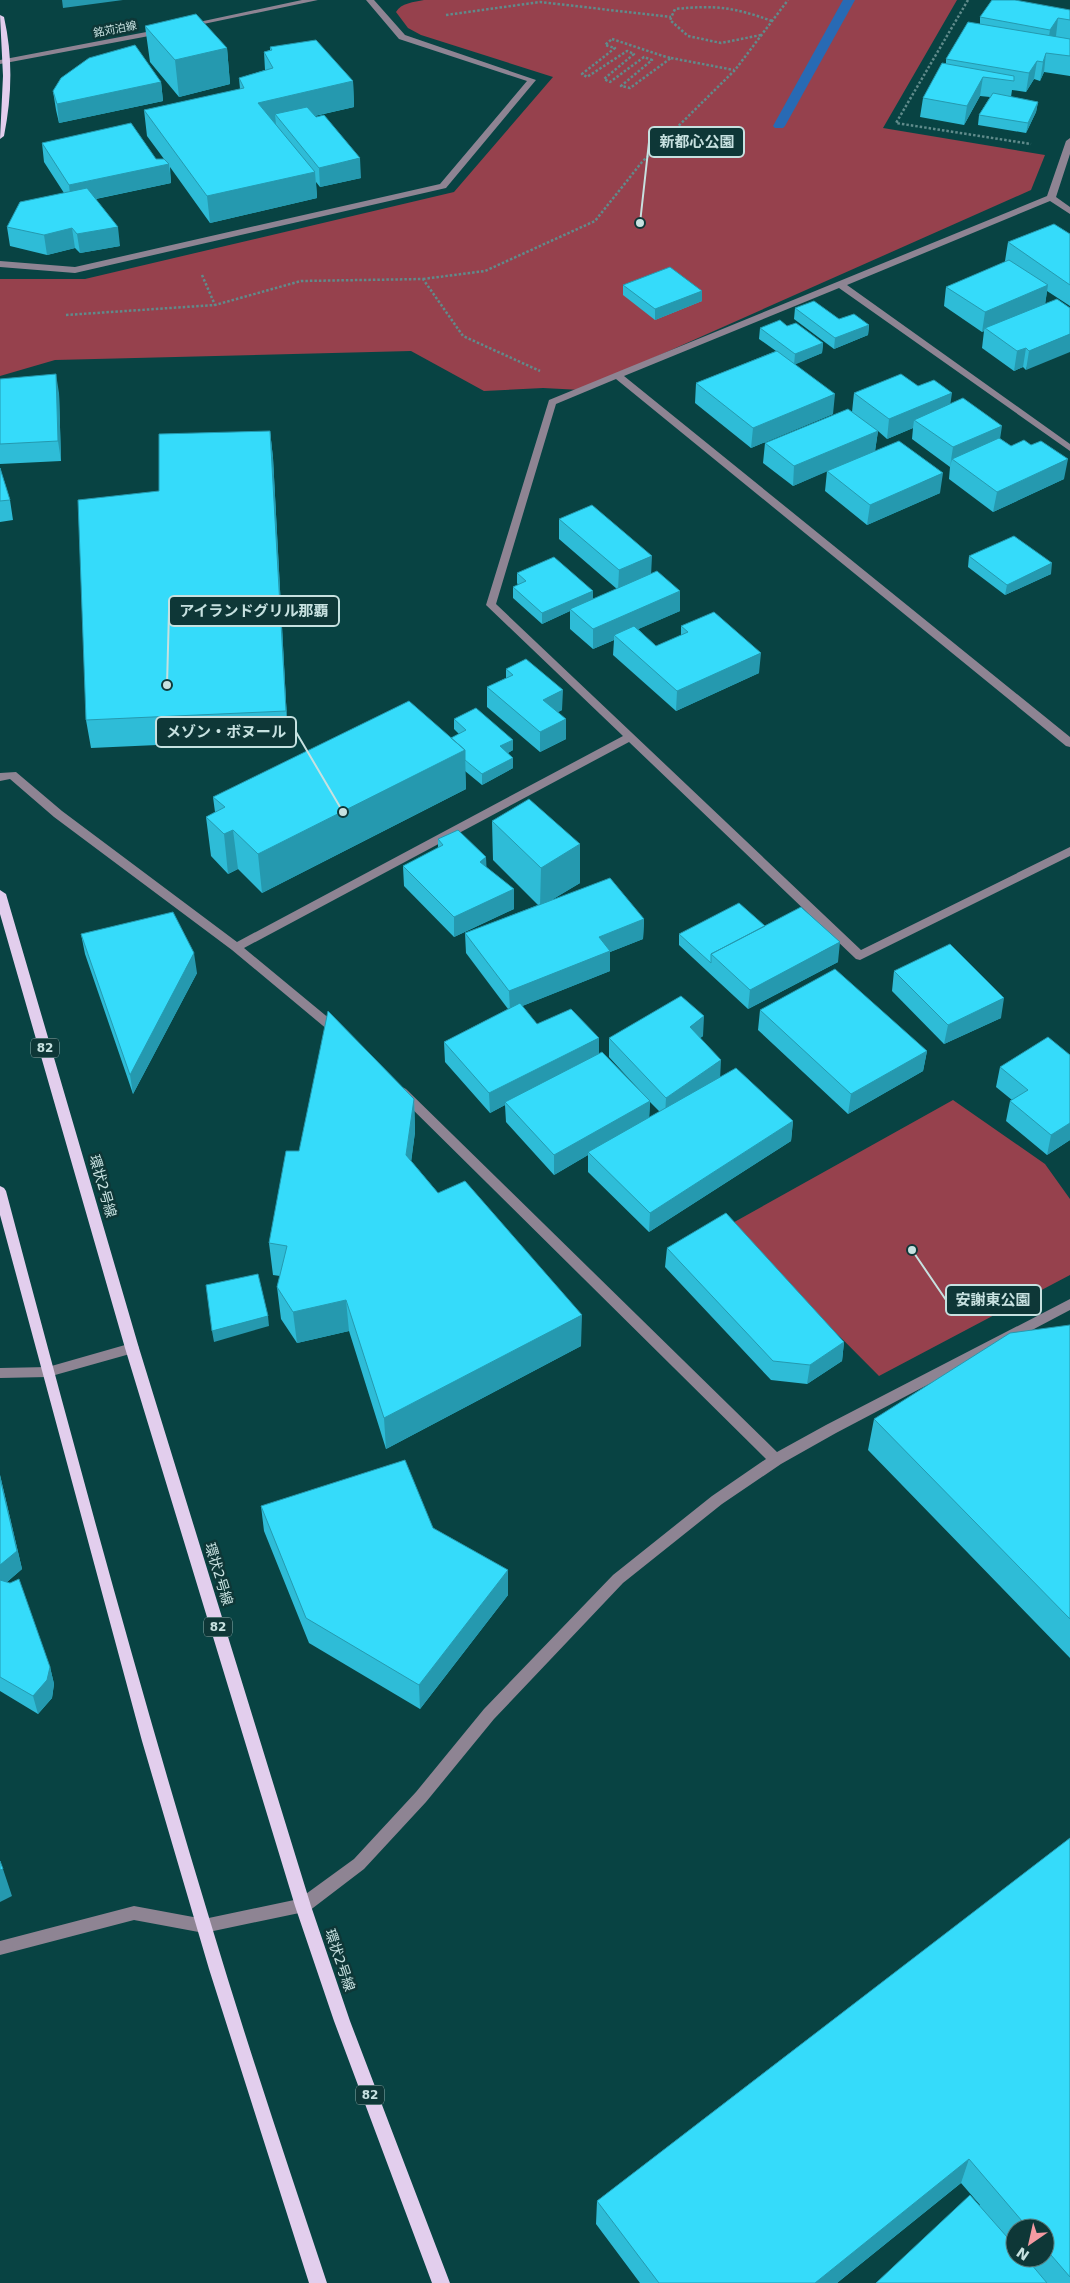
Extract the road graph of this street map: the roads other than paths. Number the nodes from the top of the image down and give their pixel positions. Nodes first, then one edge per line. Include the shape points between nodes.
1 (314, 0) edge
2 (370, 0) edge
3 (0, 17) edge
4 (184, 26) edge
5 (174, 28) edge
6 (4, 62) edge
7 (0, 136) edge
8 (1068, 145) edge
9 (1050, 198) junction
10 (1070, 211) edge
11 (0, 264) edge
12 (840, 284) junction
13 (617, 375) junction
14 (1070, 448) edge
15 (630, 737) junction
16 (1070, 743) edge
17 (0, 777) edge
18 (1070, 851) edge
19 (0, 894) edge
20 (236, 947) junction
21 (350, 1043) edge
22 (393, 1084) edge
23 (0, 1191) edge
24 (1070, 1304) edge
25 (132, 1348) junction
26 (48, 1372) junction
27 (0, 1373) edge
28 (776, 1460) junction
29 (303, 1906) junction
30 (204, 1926) junction
31 (0, 1948) edge
32 (318, 2283) edge
33 (441, 2283) edge

1 - 4 street
2 - 11 street via 402,37 532,80 443,186 75,270
3 - 6 main road
5 - 6 street, 銘苅泊線
6 - 7 main road via 4,122
8 - 9 street
9 - 10 street
9 - 12 street
12 - 13 street
12 - 14 street
13 - 15 street via 552,402 491,605
13 - 16 street
15 - 18 street via 860,956
15 - 20 street
17 - 20 street via 12,775 58,814
19 - 25 main road, 環状2号線 / 82
20 - 21 street
22 - 28 street
23 - 26 main road
24 - 28 street
25 - 26 street
25 - 29 main road, 環状2号線 / 82
26 - 27 street
26 - 30 main road
28 - 29 street via 717,1500 618,1580 489,1714 421,1797 359,1864
29 - 30 street
29 - 33 main road, 環状2号線 / 82 via 342,2021
30 - 31 street via 134,1913
30 - 32 main road

